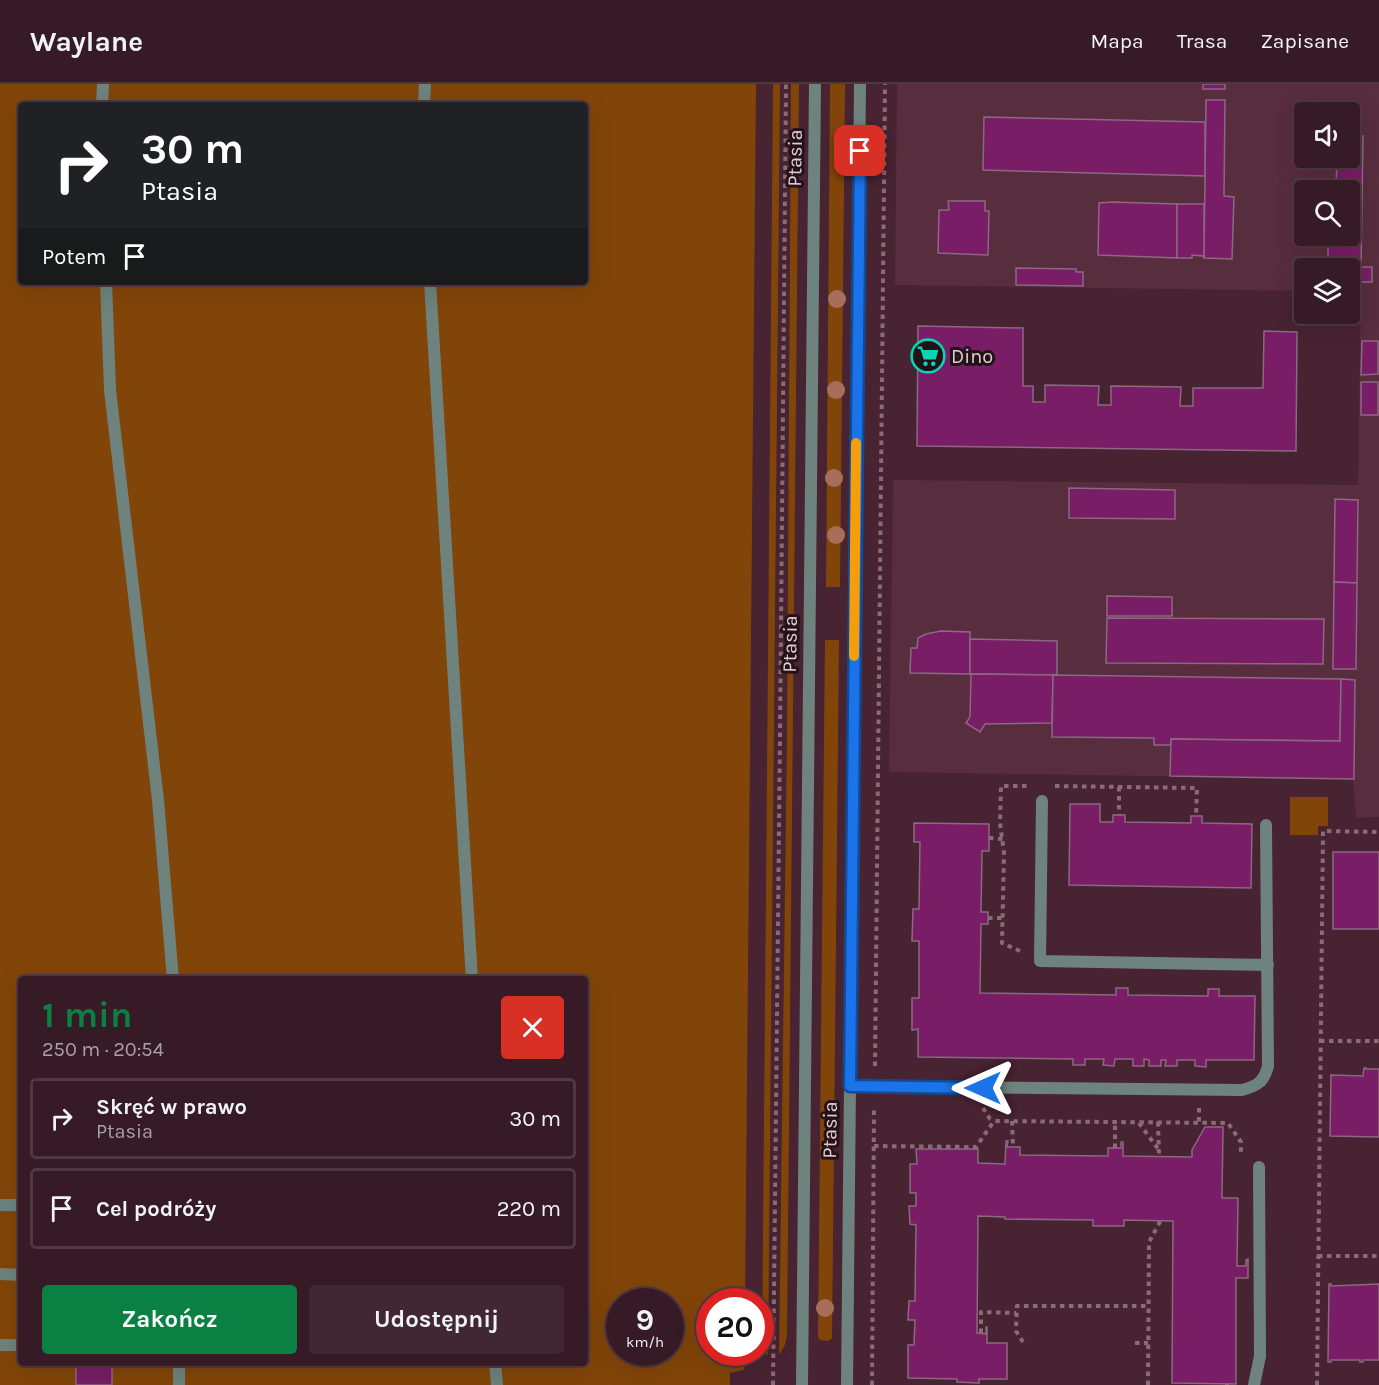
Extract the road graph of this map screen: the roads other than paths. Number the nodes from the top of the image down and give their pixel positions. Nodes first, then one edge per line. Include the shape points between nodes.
1 (103, 84) edge
2 (425, 84) edge
3 (815, 84) edge
4 (860, 84) edge
5 (102, 102) edge
6 (424, 102) edge
7 (106, 285) edge
8 (430, 285) edge
9 (1042, 801) dead end
10 (1266, 825) dead end
11 (1268, 965) junction
12 (174, 976) edge
13 (472, 976) edge
14 (850, 1086) junction
15 (1259, 1167) dead end
16 (0, 1205) edge
17 (18, 1205) edge
18 (0, 1274) edge
19 (18, 1275) edge
20 (0, 1345) edge
21 (18, 1345) edge
22 (178, 1366) edge
23 (495, 1366) edge
24 (179, 1385) edge
25 (496, 1385) edge
26 (802, 1385) edge
27 (847, 1385) edge
28 (1254, 1385) edge

1 - 5 street
2 - 6 street
3 - 26 street, Ptasia
4 - 14 street, Ptasia
7 - 12 street via 110,390 158,800
8 - 13 street
9 - 11 street via 1040,961
10 - 11 street
11 - 14 street via 1268,1066 1266,1076 1252,1088
14 - 27 street, Ptasia
15 - 28 street via 1260,1356
16 - 17 street
18 - 19 street
20 - 21 street
22 - 24 street
23 - 25 street

